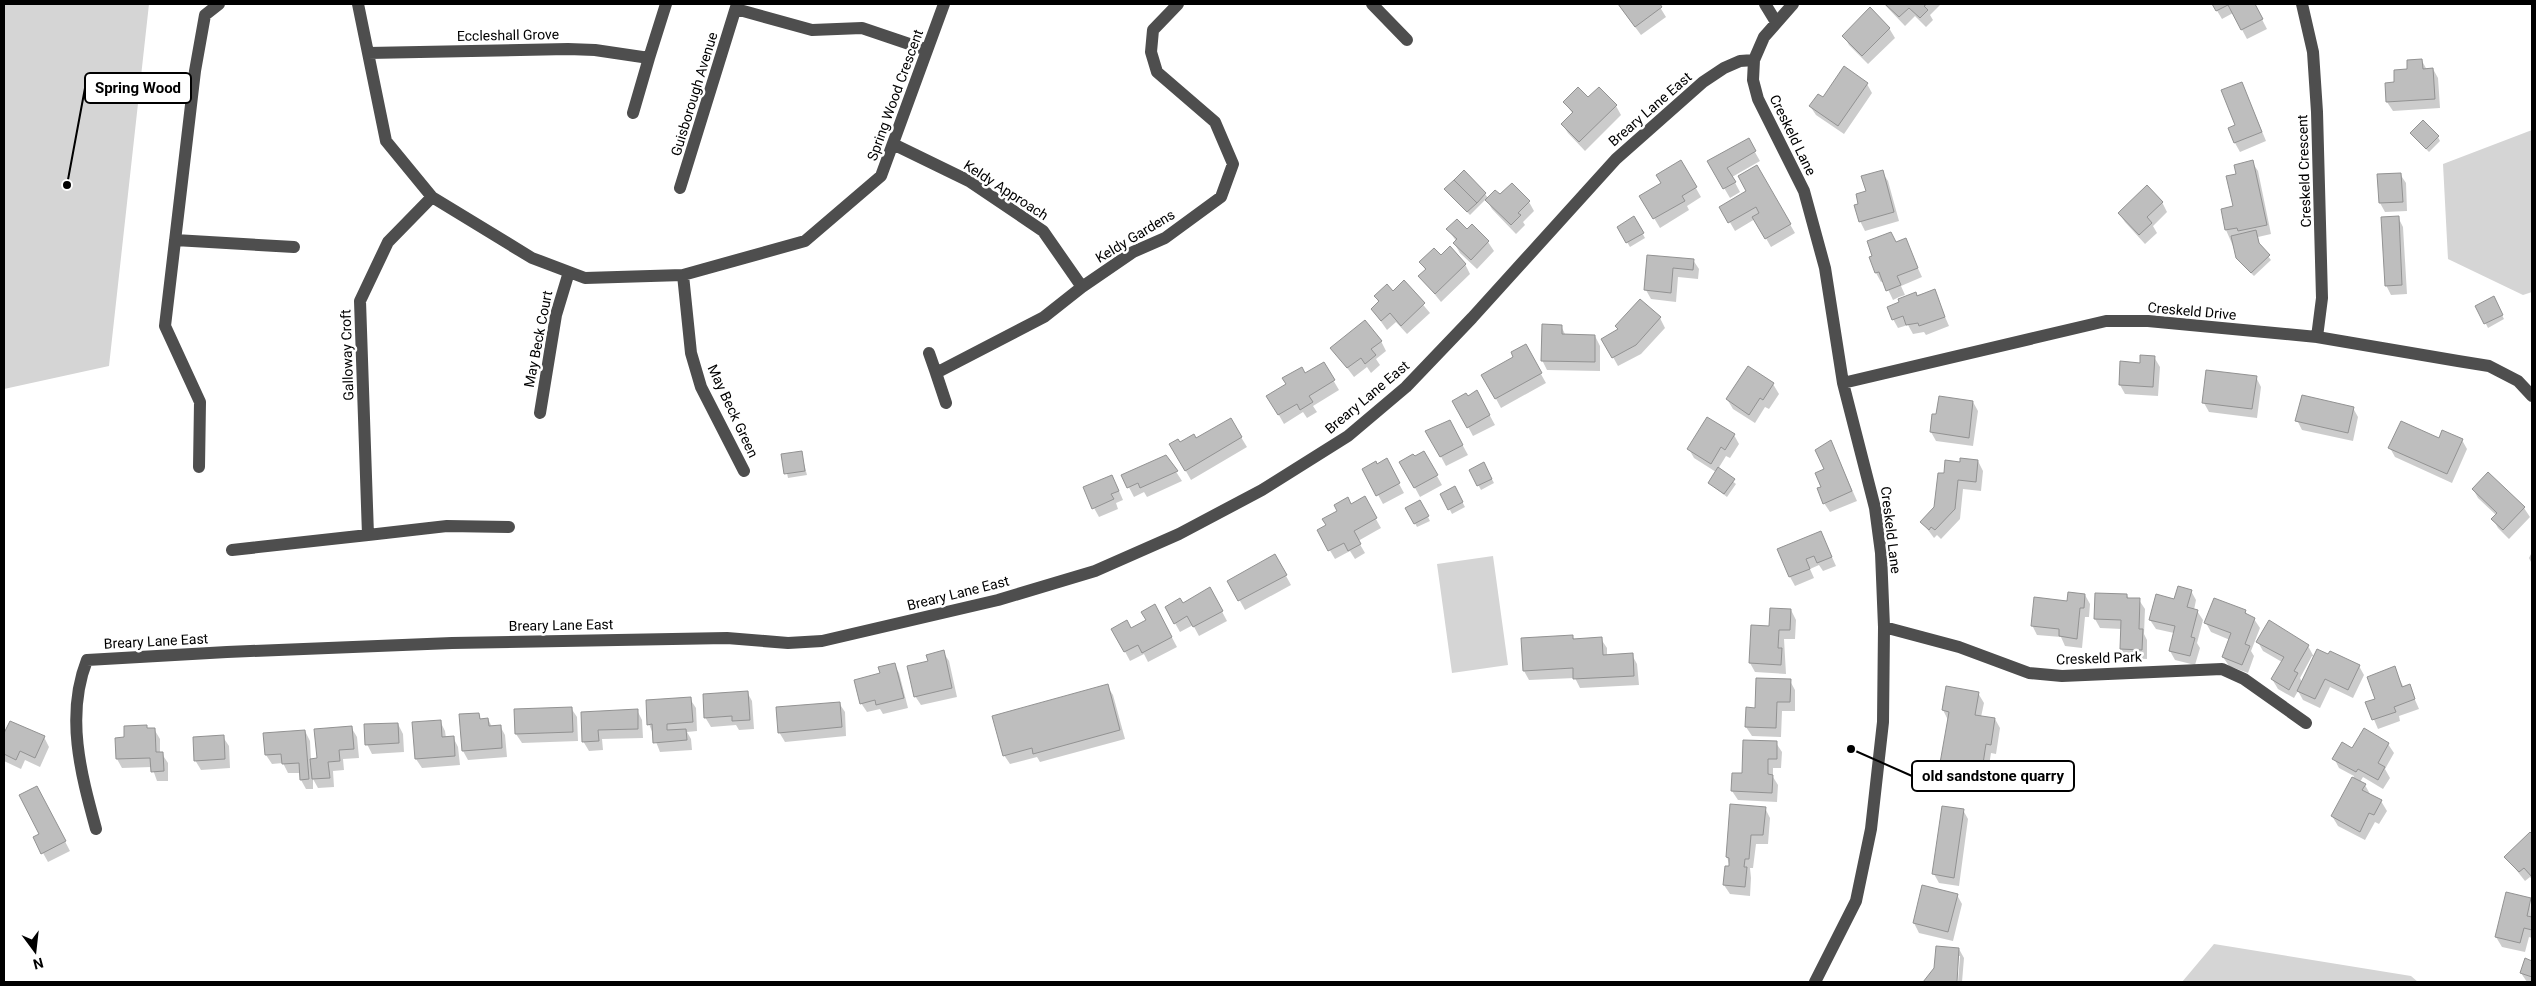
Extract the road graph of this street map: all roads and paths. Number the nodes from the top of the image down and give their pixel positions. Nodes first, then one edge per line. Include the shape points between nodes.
1 (219, 4) edge
2 (358, 4) edge
3 (666, 4) edge
4 (944, 4) edge
5 (1178, 4) edge
6 (1372, 4) edge
7 (1765, 4) edge
8 (1793, 4) edge
9 (2302, 4) edge
10 (736, 6) edge
11 (1776, 22) junction
12 (1407, 40) dead end
13 (927, 50) junction
14 (368, 53) junction
15 (649, 58) junction
16 (1754, 60) junction
17 (633, 113) dead end
18 (892, 144) junction
19 (680, 188) dead end
20 (432, 197) junction
21 (175, 240) junction
22 (294, 248) dead end
23 (569, 272) junction
24 (683, 275) junction
25 (1082, 287) junction
26 (2317, 337) junction
27 (929, 353) dead end
28 (936, 373) junction
29 (1843, 384) junction
30 (2532, 396) edge
31 (946, 403) dead end
32 (540, 413) dead end
33 (199, 467) dead end
34 (744, 472) dead end
35 (510, 527) dead end
36 (368, 535) junction
37 (232, 550) dead end
38 (1884, 627) junction
39 (2306, 724) dead end
40 (96, 829) dead end
41 (1815, 982) edge

1 - 21 street via 205,15 195,70
2 - 14 street, Spring Wood Crescent
3 - 15 street
4 - 13 street, Spring Wood Crescent
5 - 25 street, Keldy Gardens via 1153,30 1151,52 1157,72 1215,122 1233,164 1221,197 1165,238 1133,252
6 - 12 street
7 - 11 street
8 - 11 street
9 - 26 street, Creskeld Crescent via 2313,52 2318,112 2322,298
10 - 13 street, Guisborough Avenue via 812,30 862,28
10 - 19 street, Guisborough Avenue
11 - 16 street via 1764,37
13 - 18 street, Spring Wood Crescent
14 - 15 street, Eccleshall Grove via 568,49
14 - 20 street, Spring Wood Crescent via 386,141
15 - 17 street
16 - 29 street, Creskeld Lane via 1753,80 1758,99 1804,190 1825,268
16 - 40 street, Breary Lane East via 1740,61 1703,82 1616,159 1406,387 1348,436 1262,490 1179,534 1095,571 998,600 822,641 788,643 727,638 452,643 87,660 78,688 76,738
18 - 24 street, Spring Wood Crescent via 881,176 805,241
18 - 25 street, Keldy Approach via 970,181 1043,231
20 - 23 street, Spring Wood Crescent via 532,258
20 - 36 street, Galloway Croft via 388,242 360,301
21 - 22 street
21 - 33 street via 165,326 200,402
23 - 24 street, Spring Wood Crescent via 585,278
23 - 32 street, May Beck Court via 556,314
24 - 34 street, May Beck Green via 690,353 702,387
25 - 28 street, Keldy Gardens via 1044,317
26 - 29 street, Creskeld Drive via 2148,321 2106,321
26 - 30 street, Creskeld Drive via 2489,366 2518,381
27 - 28 street
28 - 31 street
29 - 38 street, Creskeld Lane via 1875,508 1881,553
35 - 36 street via 446,526
36 - 37 street
38 - 39 street, Creskeld Park via 1943,642 2029,673 2062,676 2222,668 2244,679
38 - 41 street, Creskeld Lane via 1883,722 1871,829 1856,901

